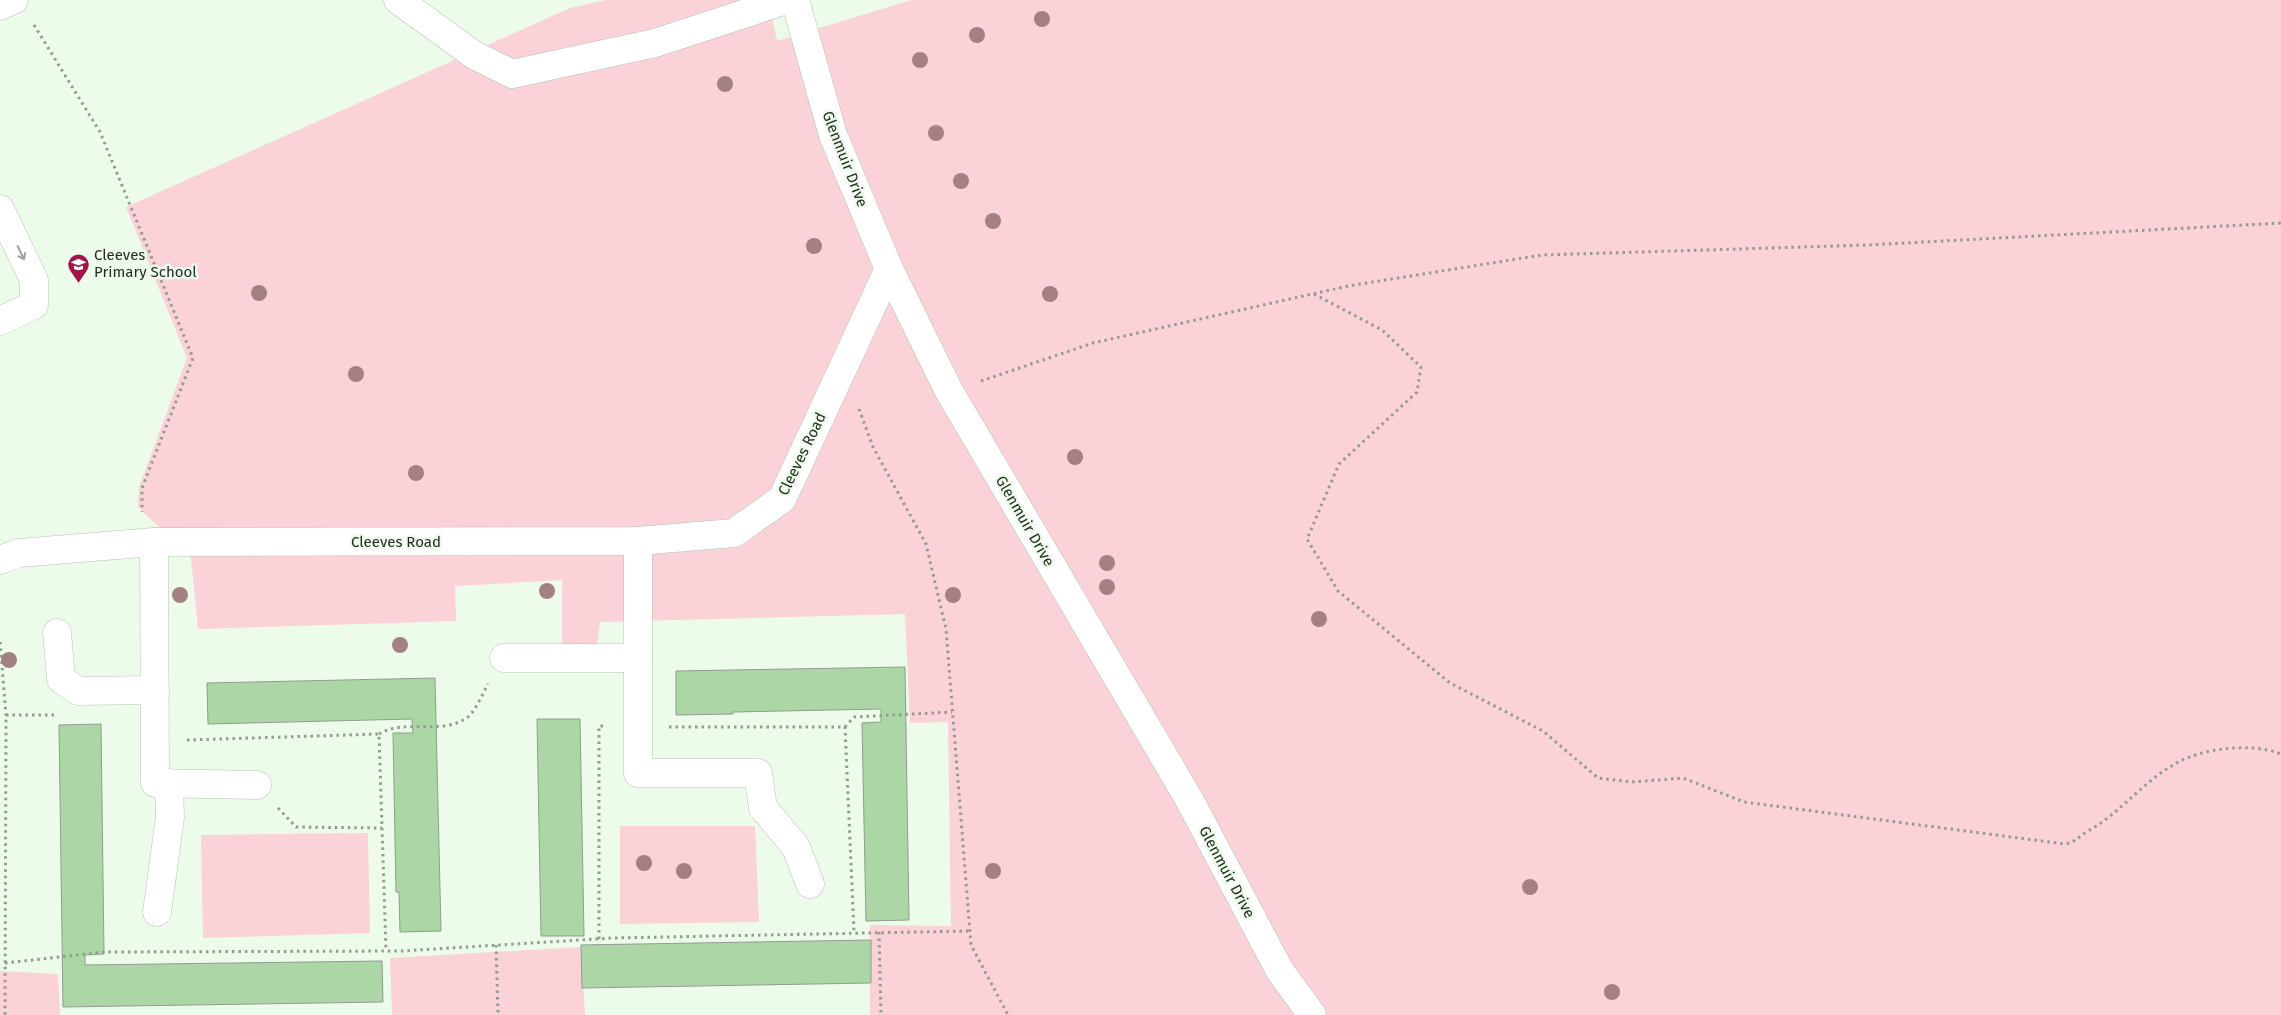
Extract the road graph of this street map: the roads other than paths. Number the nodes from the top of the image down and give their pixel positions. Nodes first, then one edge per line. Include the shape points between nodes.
1 (14, 0) edge
2 (398, 0) edge
3 (786, 0) edge
4 (795, 0) edge
5 (0, 6) edge
6 (0, 209) edge
7 (889, 269) junction
8 (0, 321) edge
9 (638, 541) junction
10 (154, 542) junction
11 (0, 560) edge
12 (57, 633) dead end
13 (504, 658) road end
14 (638, 658) junction
15 (155, 690) junction
16 (169, 783) junction
17 (257, 785) road end
18 (810, 884) dead end
19 (156, 912) dead end
20 (1312, 1015) edge

1 - 5 street
2 - 3 street via 474,55 512,74 655,43
4 - 7 street, Glenmuir Drive via 833,135
6 -> 8 street via 34,280 34,305
7 - 9 street, Cleeves Road via 782,499 734,533
7 - 20 street, Glenmuir Drive via 950,392 1189,798 1280,972
9 - 10 street, Cleeves Road
9 - 14 street
10 - 11 street, Cleeves Road via 19,553
10 - 15 street
12 - 15 street via 62,679 78,690
13 - 14 street
14 - 18 street via 638,773 758,774 763,808 796,847
15 - 16 street via 155,783
16 - 17 street
16 - 19 street via 170,817

